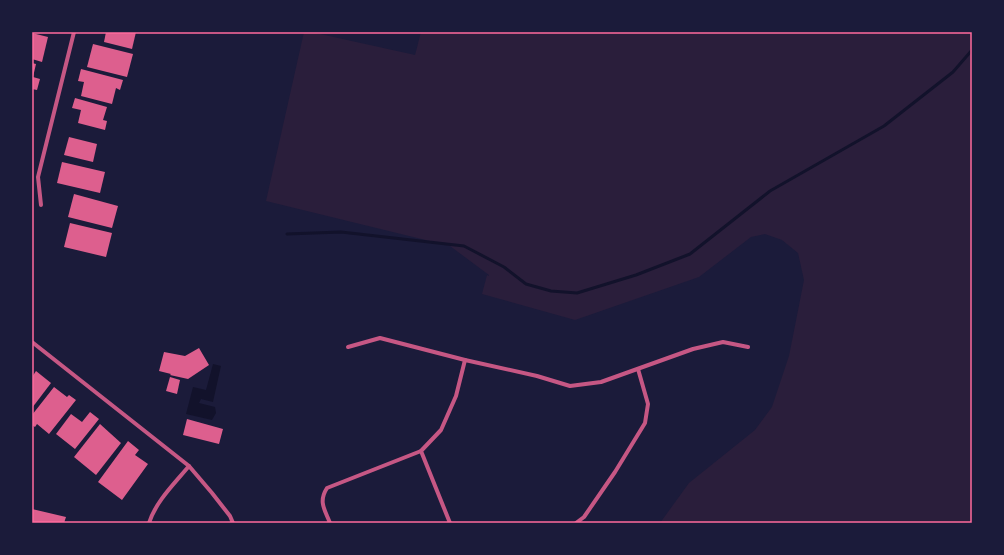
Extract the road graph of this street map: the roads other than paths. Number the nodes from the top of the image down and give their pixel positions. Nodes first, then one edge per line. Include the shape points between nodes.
1 (74, 32) edge
2 (41, 205) dead end
3 (32, 342) edge
4 (348, 347) dead end
5 (748, 347) dead end
6 (465, 360) junction
7 (638, 368) junction
8 (420, 450) junction
9 (189, 466) junction
10 (148, 523) edge
11 (233, 523) edge
12 (330, 523) edge
13 (450, 523) edge
14 (576, 523) edge

1 - 2 street via 38,177
3 - 9 street
4 - 6 street via 380,338
5 - 7 street via 723,342 693,349
6 - 7 street via 570,386 601,382
6 - 8 street via 456,396 441,430
7 - 14 street via 648,404 645,423 584,517
8 - 12 street via 327,488 321,502
8 - 13 street
9 - 10 street via 164,496
9 - 11 street

